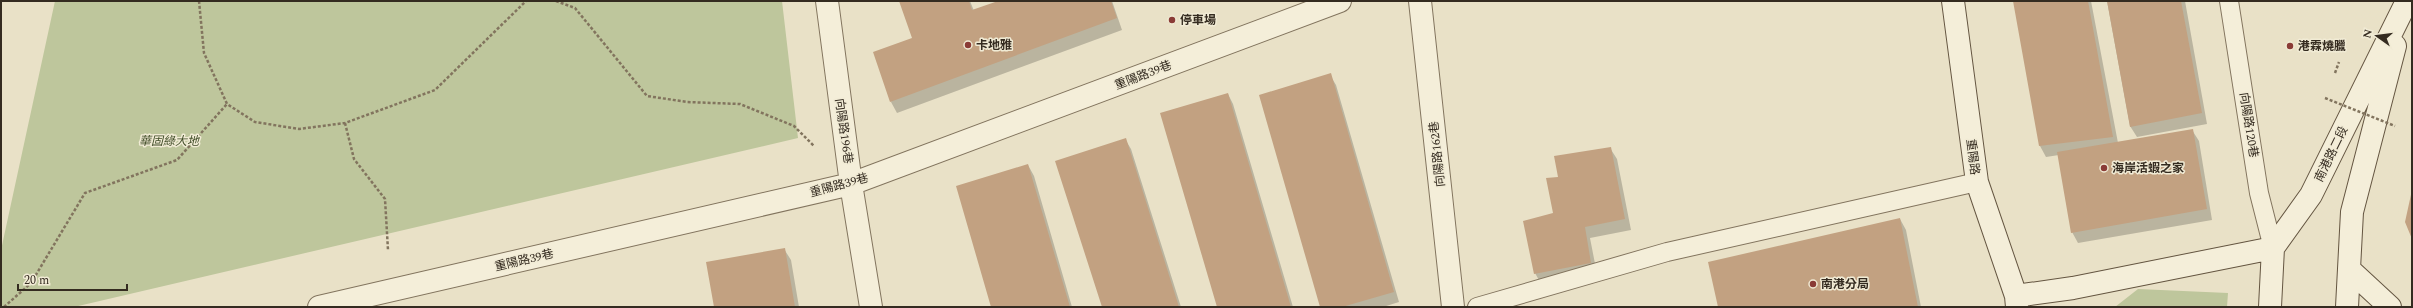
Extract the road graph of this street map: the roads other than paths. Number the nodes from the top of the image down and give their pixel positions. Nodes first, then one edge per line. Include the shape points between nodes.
1 (827, 1) edge
2 (1340, 1) edge
3 (1420, 1) edge
4 (1953, 1) edge
5 (2229, 1) edge
6 (2406, 2) edge
7 (1977, 182) junction
8 (851, 184) junction
9 (2273, 248) junction
10 (2350, 270) junction
11 (2016, 302) edge
12 (319, 307) edge
13 (872, 307) edge
14 (1453, 307) edge
15 (1477, 307) edge
16 (2270, 307) edge
17 (2348, 307) edge
18 (2390, 307) edge

1 - 8 street, 向陽路196巷
2 - 8 street, 重陽路39巷
3 - 14 street, 向陽路162巷
4 - 7 street, 重陽路
5 - 9 lane, 向陽路120巷 via 2259,193
6 - 9 street, 南港路二段 via 2311,195
6 - 10 street, 南港路二段 via 2352,212
7 - 11 street, 重陽路
7 - 15 lane via 1667,252
8 - 12 street, 重陽路39巷
8 - 13 street, 向陽路196巷
9 - 11 street via 2072,288
9 - 16 street
10 - 17 street, 南港路二段
10 - 18 street

